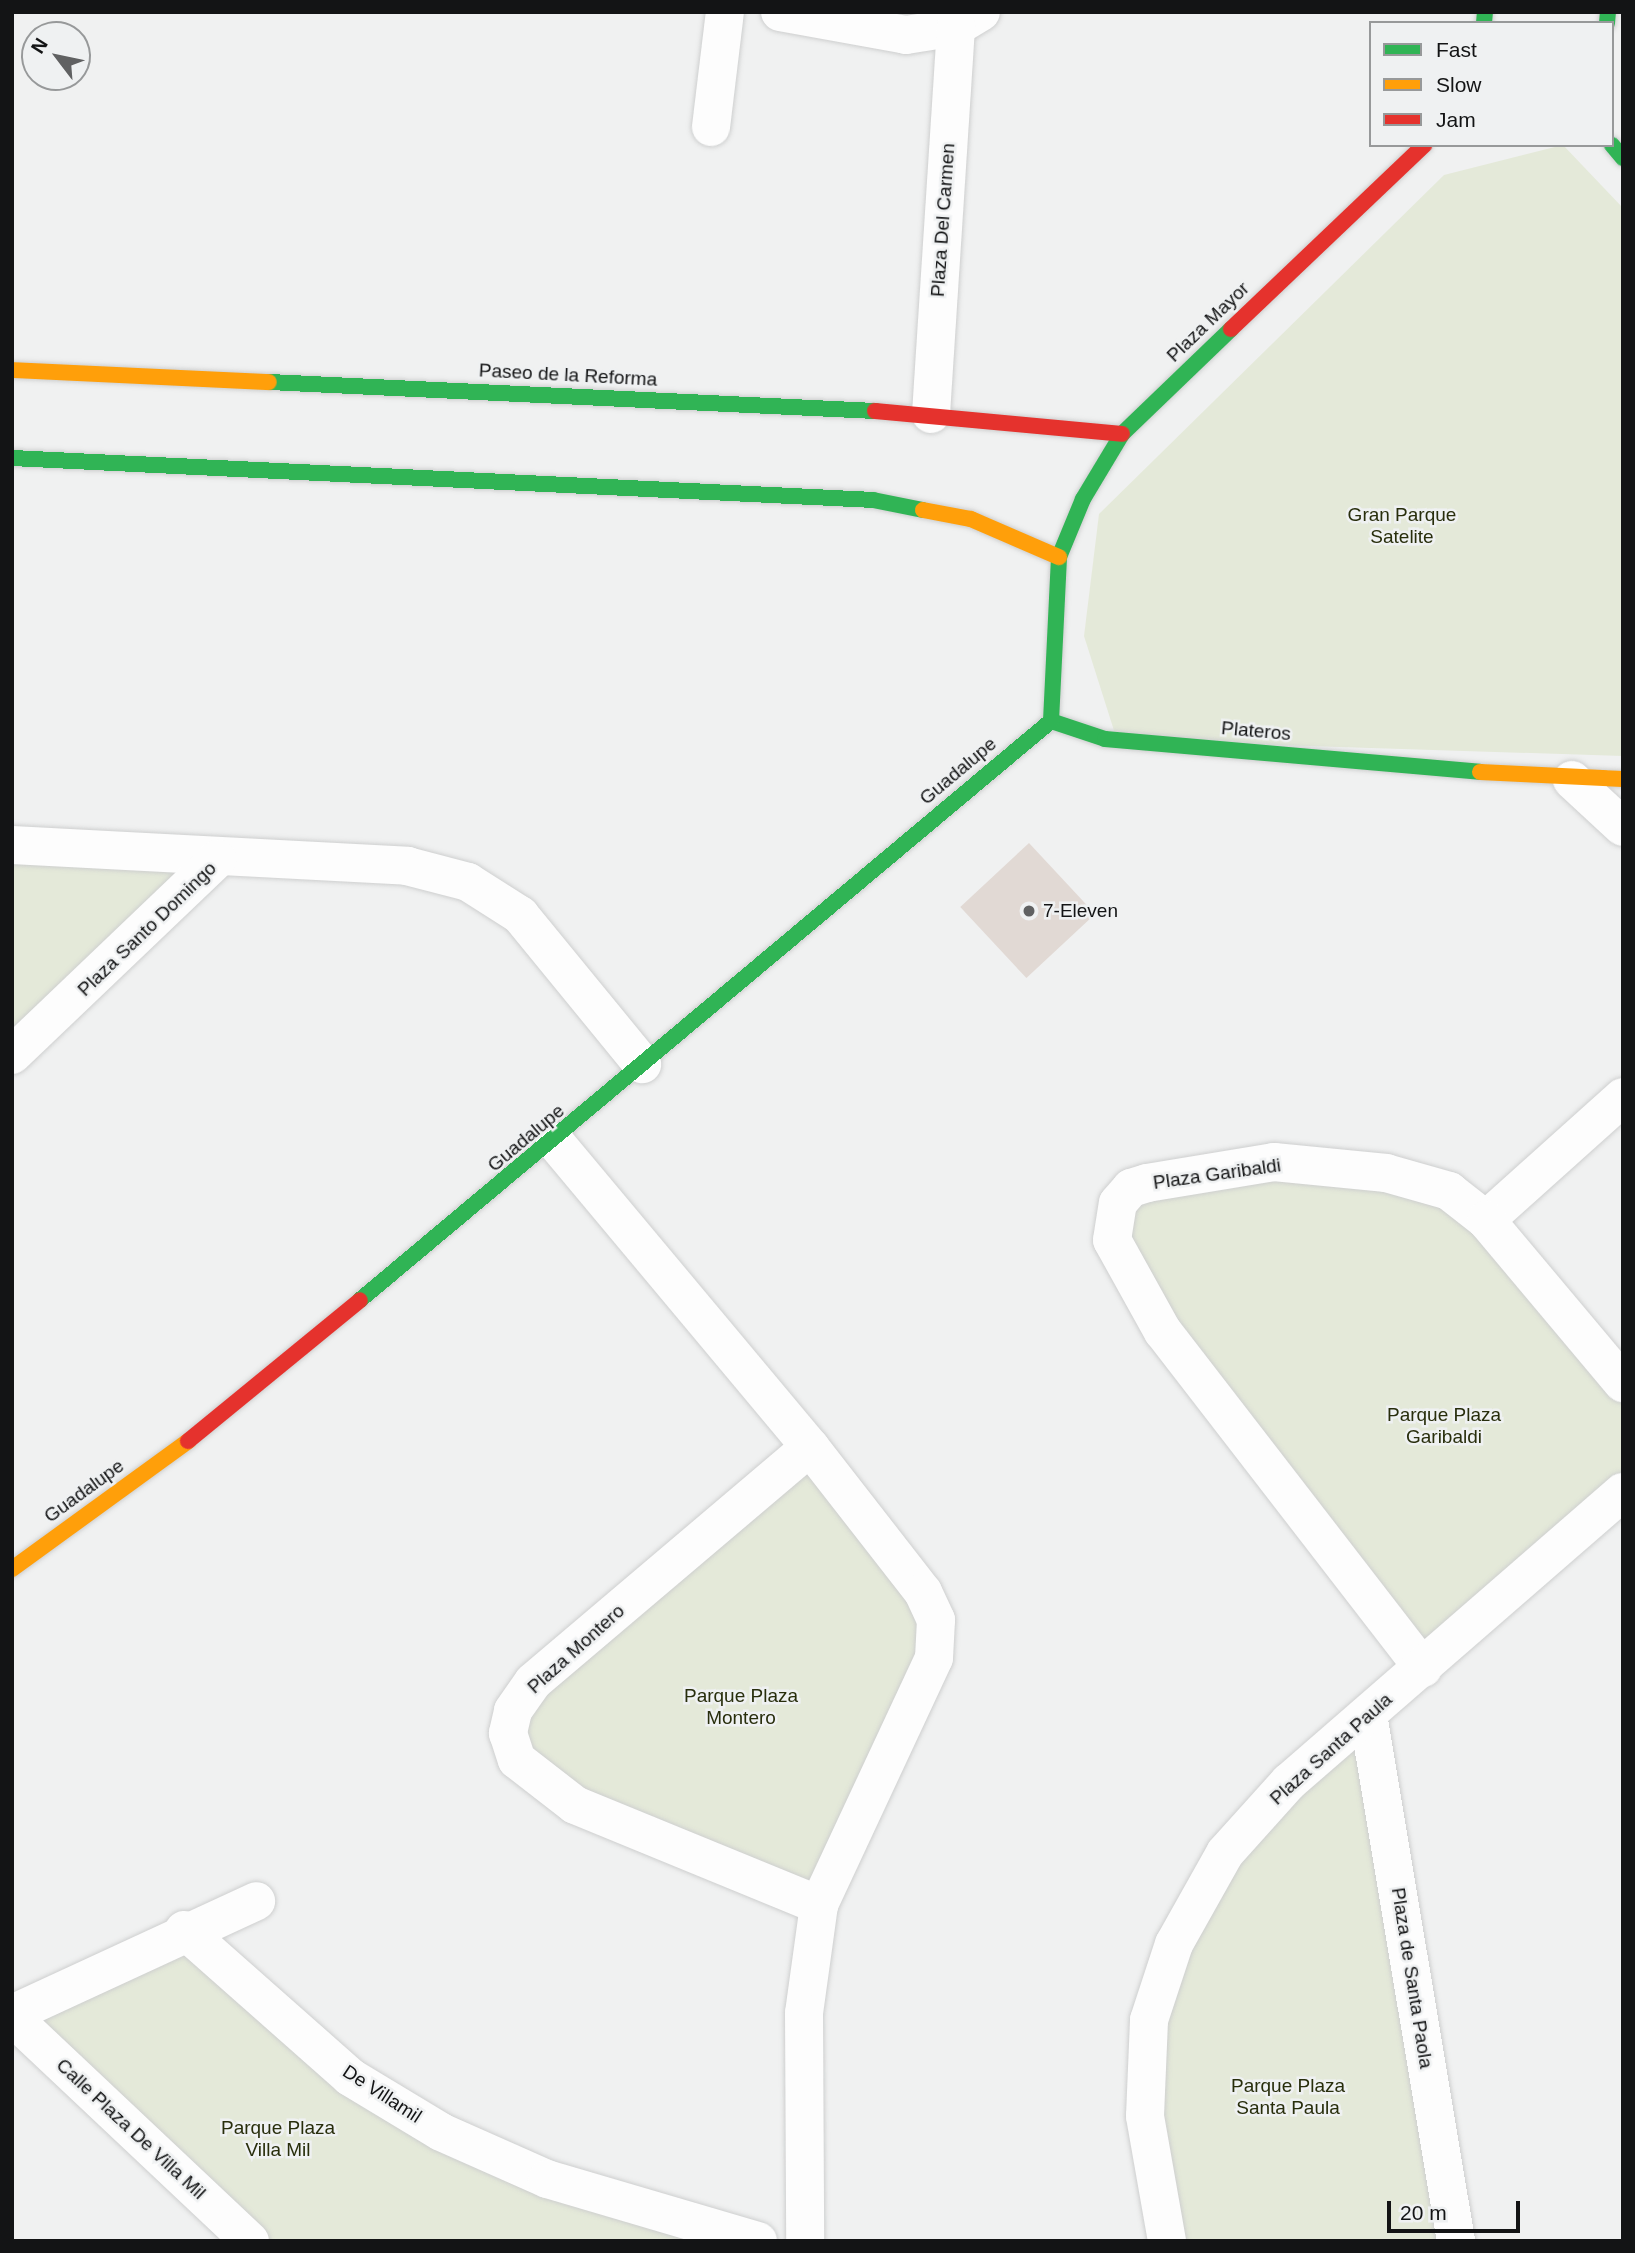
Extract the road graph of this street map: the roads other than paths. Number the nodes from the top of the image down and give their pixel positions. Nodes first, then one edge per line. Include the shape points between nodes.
1 (725, 12) edge
2 (780, 12) edge
3 (969, 20) edge
4 (711, 127) dead end
5 (1422, 147) edge
6 (12, 370) edge
7 (931, 414) junction
8 (1122, 433) junction
9 (12, 458) edge
10 (1059, 557) junction
11 (1051, 721) junction
12 (1623, 779) edge
13 (1572, 780) junction
14 (1623, 827) edge
15 (12, 845) edge
16 (217, 859) junction
17 (12, 1055) edge
18 (642, 1064) junction
19 (1623, 1097) edge
20 (555, 1142) junction
21 (1486, 1220) junction
22 (1623, 1383) edge
23 (810, 1447) junction
24 (1619, 1506) edge
25 (12, 1569) edge
26 (1423, 1668) junction
27 (1368, 1715) junction
28 (256, 1901) dead end
29 (819, 1905) junction
30 (184, 1930) junction
31 (12, 2016) edge
32 (250, 2241) edge
33 (758, 2241) edge
34 (805, 2241) edge
35 (1167, 2241) edge
36 (1456, 2241) edge

1 - 4 street
2 - 3 street, Plaza Del Carmen via 906,35
3 - 7 street, Plaza Del Carmen
5 - 8 street, Plaza Mayor
6 - 7 street, Paseo de la Reforma
7 - 8 street, Paseo de la Reforma
8 - 10 street, Plaza Mayor via 1083,499
9 - 10 street via 873,499 971,519
10 - 11 street
11 - 13 street, Plateros via 1105,739
11 - 18 street, Guadalupe
12 - 13 street, Plateros
13 - 14 street
15 - 16 street
16 - 17 street, Plaza Santo Domingo
16 - 18 street, Plaza Santo Domingo via 407,866 468,883 520,915
18 - 20 street, Guadalupe
19 - 21 street
20 - 23 street
20 - 25 street, Guadalupe via 163,1461
21 - 22 street, Plaza Garibaldi
21 - 26 street, Plaza Garibaldi via 1449,1191 1398,1177 1274,1162 1131,1188 1111,1219 1127,1274 1163,1332
23 - 29 street via 923,1592 937,1639
23 - 29 street, Plaza Montero via 533,1682 513,1710 508,1732 517,1760 575,1805
24 - 26 street, Plaza Santa Paula
26 - 27 street, Plaza Santa Paula
27 - 35 street, Plaza Santa Paula via 1289,1782 1225,1853 1174,1944 1149,2020 1145,2116
27 - 36 street, Plaza de Santa Paola
28 - 30 street
29 - 34 street via 804,2013
30 - 31 street
30 - 33 street, De Villamil via 350,2077 441,2132 547,2179
31 - 32 street, Calle Plaza De Villa Mil

